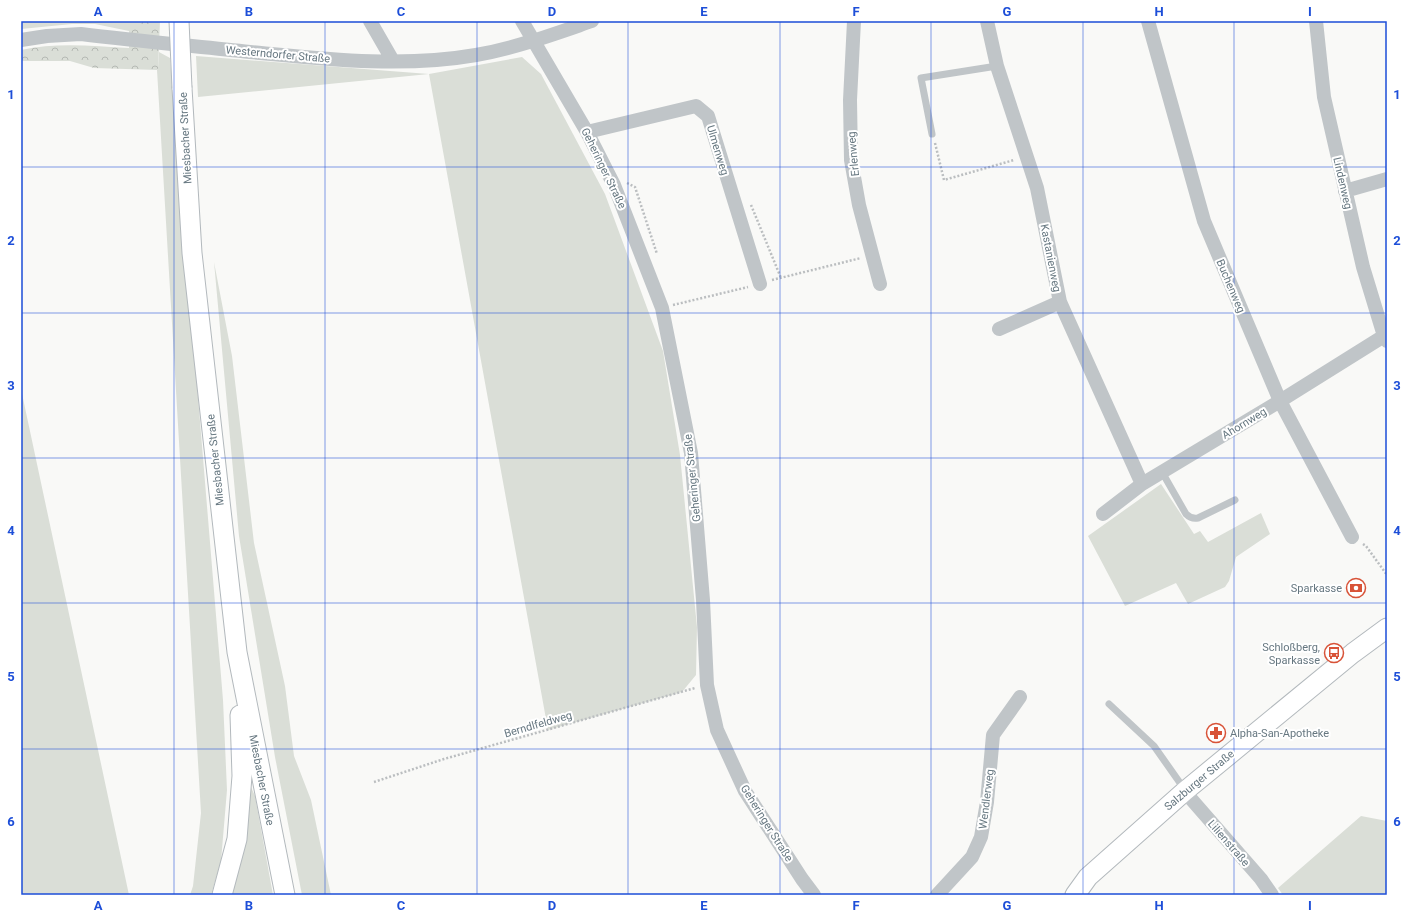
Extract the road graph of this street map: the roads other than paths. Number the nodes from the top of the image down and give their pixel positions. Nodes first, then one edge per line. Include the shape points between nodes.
1 (179, 21) edge
2 (370, 21) edge
3 (522, 21) edge
4 (592, 21) edge
5 (854, 21) edge
6 (987, 21) edge
7 (1148, 21) edge
8 (1316, 21) edge
9 (21, 40) edge
10 (533, 41) junction
11 (393, 61) junction
12 (997, 66) junction
13 (587, 132) junction
14 (932, 134) road end
15 (1387, 179) edge
16 (1345, 191) junction
17 (760, 284) dead end
18 (880, 284) dead end
19 (1060, 302) junction
20 (999, 329) dead end
21 (1386, 337) edge
22 (1280, 401) junction
23 (1162, 472) junction
24 (1142, 484) junction
25 (1235, 500) dead end
26 (1103, 514) dead end
27 (1352, 537) road end
28 (1387, 628) edge
29 (237, 652) junction
30 (1020, 697) dead end
31 (1109, 704) dead end
32 (1185, 791) junction
33 (222, 895) edge
34 (284, 895) edge
35 (814, 895) edge
36 (937, 895) edge
37 (1075, 895) edge
38 (1272, 895) edge

1 - 29 main road, Miesbacher Straße, bridge via 192,254
2 - 11 street
3 - 10 street, Geheringer Straße
4 - 10 street, Westerndorfer Straße
5 - 18 street, Erlenweg via 850,100 851,160 859,205
6 - 12 street, Kastanienweg
7 - 22 street, Buchenweg via 1204,221
8 - 16 street, Lindenweg via 1324,97
9 - 11 street, Westerndorfer Straße via 81,34 288,56
10 - 11 street, Westerndorfer Straße via 476,55
10 - 13 street, Geheringer Straße
12 - 14 lane via 921,78
12 - 19 street, Kastanienweg via 1037,188
13 - 17 street, Ulmenweg via 696,106 708,116
13 - 35 street, Geheringer Straße via 614,185 666,321 691,453 704,600 707,684 717,730 745,791
15 - 16 street
16 - 21 street, Lindenweg via 1363,267
19 - 20 street
19 - 24 street, Kastanienweg
21 - 22 street, Ahornweg
22 - 23 street, Ahornweg
22 - 27 street, Buchenweg
23 - 24 street, Ahornweg
23 - 25 lane via 1186,514 1193,519
24 - 26 street, Ahornweg
28 - 32 main road, Salzburger Straße via 1352,653
29 - 33 main road via 242,776 237,839
29 - 34 main road, Miesbacher Straße
30 - 36 street, Wendlerweg via 993,735 981,837 972,857
31 - 32 lane via 1154,746
32 - 37 main road, Salzburger Straße via 1088,877
32 - 38 street, Lilienstraße

